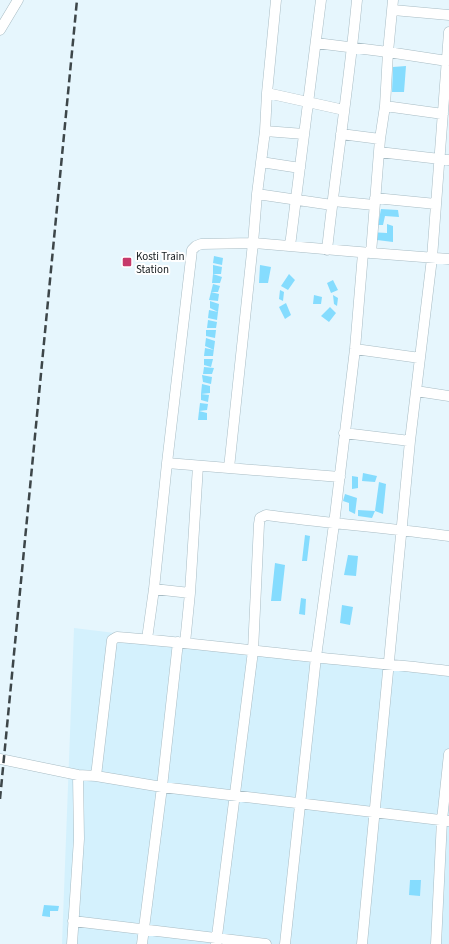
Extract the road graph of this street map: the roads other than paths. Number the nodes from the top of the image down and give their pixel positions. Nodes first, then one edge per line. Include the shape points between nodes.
1 (18, 0) edge
2 (276, 0) edge
3 (321, 0) edge
4 (357, 0) edge
5 (393, 5) edge
6 (449, 15) edge
7 (0, 30) edge
8 (449, 32) edge
9 (316, 43) junction
10 (352, 48) junction
11 (388, 52) junction
12 (447, 61) junction
13 (447, 83) edge
14 (267, 92) junction
15 (308, 102) junction
16 (385, 106) junction
17 (344, 110) junction
18 (443, 114) junction
19 (265, 131) junction
20 (304, 134) junction
21 (341, 134) junction
22 (380, 139) junction
23 (379, 152) junction
24 (444, 159) edge
25 (261, 162) junction
26 (300, 168) junction
27 (256, 194) junction
28 (296, 200) junction
29 (375, 201) junction
30 (332, 203) junction
31 (436, 204) junction
32 (253, 243) junction
33 (290, 246) junction
34 (327, 250) junction
35 (367, 253) junction
36 (432, 258) junction
37 (449, 259) edge
38 (355, 349) junction
39 (420, 358) junction
40 (416, 391) junction
41 (449, 396) edge
42 (344, 433) junction
43 (410, 441) junction
44 (167, 463) junction
45 (198, 466) junction
46 (229, 468) junction
47 (340, 477) junction
48 (334, 524) junction
49 (402, 530) junction
50 (449, 536) edge
51 (154, 589) junction
52 (190, 593) junction
53 (147, 639) junction
54 (182, 642) junction
55 (252, 651) junction
56 (316, 658) junction
57 (388, 664) junction
58 (449, 671) edge
59 (449, 754) edge
60 (0, 759) edge
61 (78, 775) junction
62 (96, 776) junction
63 (162, 786) junction
64 (234, 795) junction
65 (300, 803) junction
66 (374, 812) junction
67 (446, 820) edge
68 (73, 921) junction
69 (144, 929) junction
70 (216, 941) edge
71 (72, 944) edge
72 (142, 944) edge
73 (266, 944) edge
74 (285, 944) edge
75 (362, 944) edge
76 (436, 944) edge

1 - 7 street
2 - 14 street
3 - 9 street
4 - 10 street
5 - 6 street
5 - 11 street
8 - 12 street
9 - 10 street
9 - 15 street
10 - 11 street
10 - 17 street
11 - 12 street
11 - 16 street
12 - 13 street
13 - 18 street
14 - 15 street
14 - 19 street
15 - 17 street
15 - 20 street
16 - 18 street
16 - 22 street
17 - 21 street
18 - 24 street
19 - 20 street
19 - 25 street
20 - 26 street
21 - 22 street
21 - 30 street
22 - 23 street
23 - 24 street
23 - 29 street
24 - 31 street
25 - 26 street
25 - 27 street
26 - 28 street
27 - 28 street
27 - 32 street
28 - 30 street
28 - 33 street
29 - 30 street
29 - 31 street
29 - 35 street
30 - 34 street
31 - 36 street
32 - 33 street
32 - 44 street via 201,244 192,250
32 - 46 street
33 - 34 street
34 - 35 street
35 - 36 street
35 - 38 street
36 - 37 street
36 - 39 street
38 - 39 street
38 - 42 street
39 - 40 street
40 - 41 street
40 - 43 street
42 - 43 street
42 - 47 street
43 - 49 street
44 - 45 street
44 - 51 street
45 - 46 street
45 - 52 street
46 - 47 street
47 - 48 street
48 - 49 street
48 - 55 street via 266,515 260,518
48 - 56 street
49 - 50 street
49 - 57 street
51 - 52 street
51 - 53 street
52 - 54 street
53 - 54 street
53 - 62 street via 117,636 112,640
54 - 55 street
54 - 63 street
55 - 56 street
55 - 64 street
56 - 57 street
56 - 65 street
57 - 58 street
57 - 66 street
59 - 67 street
60 - 61 street
61 - 62 street
61 - 68 street via 79,839
62 - 63 street
63 - 64 street
63 - 69 street
64 - 65 street
64 - 70 street
65 - 66 street
65 - 74 street
66 - 67 street
66 - 75 street
67 - 76 street
68 - 69 street
68 - 71 street
69 - 70 street
69 - 72 street
70 - 73 street

